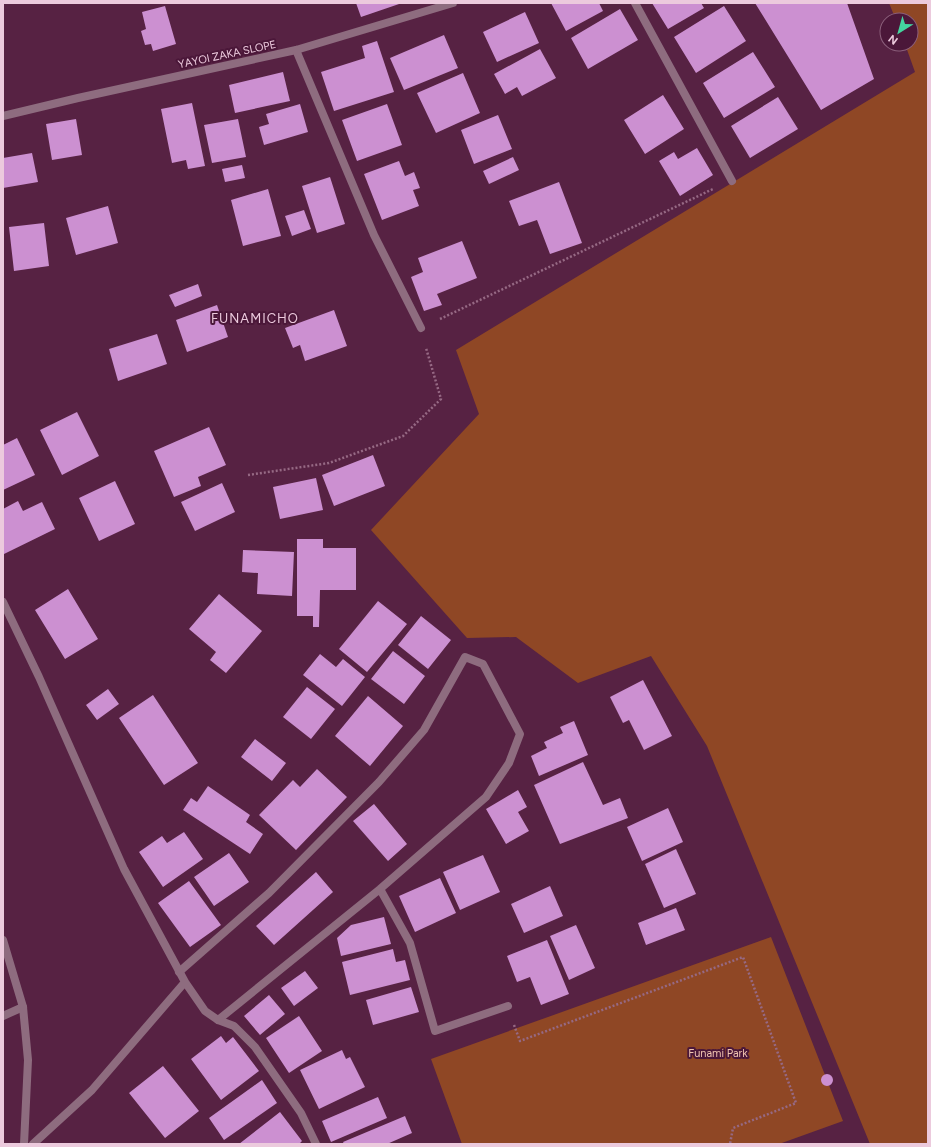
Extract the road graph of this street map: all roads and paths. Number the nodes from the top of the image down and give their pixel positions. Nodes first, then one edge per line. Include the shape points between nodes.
1 (453, 3) edge
2 (635, 3) edge
3 (296, 50) junction
4 (3, 116) edge
5 (732, 181) joint
6 (421, 328) junction
7 (248, 475) dead end
8 (3, 602) edge
9 (380, 889) junction
10 (3, 940) edge
11 (179, 972) junction
12 (185, 982) junction
13 (508, 1006) joint
14 (23, 1007) junction
15 (3, 1016) edge
16 (218, 1020) junction
17 (24, 1144) edge
18 (33, 1144) edge
19 (316, 1144) edge
20 (730, 1144) edge

1 - 3 street, YAYOI ZAKA SLOPE
2 - 5 street
3 - 4 street, YAYOI ZAKA SLOPE
3 - 6 street via 374,235
5 - 6 path
6 - 7 path via 441,399 402,436 329,463
8 - 11 street via 124,869
9 - 11 street via 486,797 509,763 520,734 483,664 465,657 424,730 379,782 269,893
9 - 13 street via 410,943 435,1031
9 - 16 street
10 - 14 street
11 - 12 street
12 - 16 street via 206,1011
12 - 18 street via 92,1090
13 - 20 path via 520,1041 743,957 796,1103 733,1128
14 - 15 street
14 - 17 street via 28,1060
16 - 19 street via 234,1026 255,1047 301,1113

